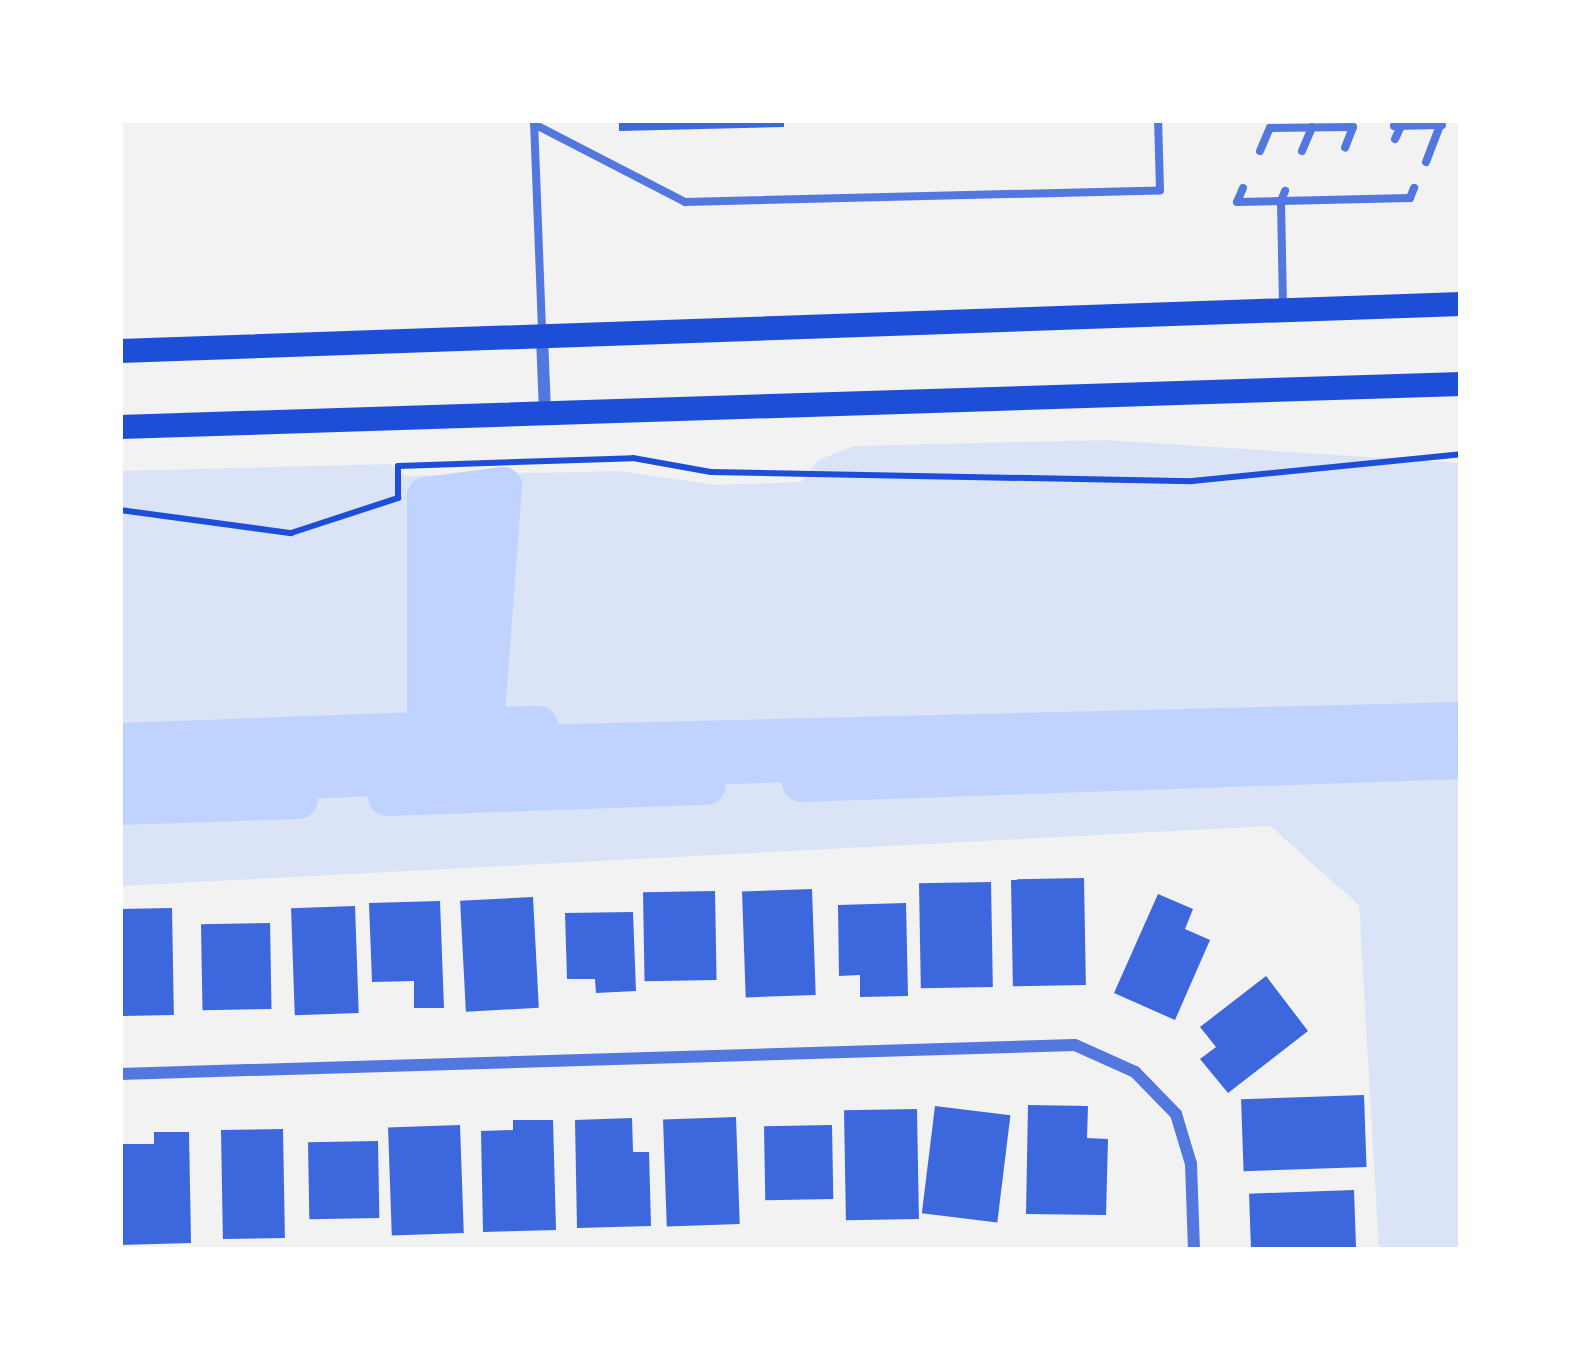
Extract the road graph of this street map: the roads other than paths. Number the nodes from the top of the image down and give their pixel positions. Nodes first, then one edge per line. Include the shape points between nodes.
1 (1158, 120) edge
2 (534, 122) edge
3 (1442, 123) edge
4 (1312, 127) junction
5 (1395, 139) dead end
6 (1345, 148) dead end
7 (1260, 151) dead end
8 (1302, 151) dead end
9 (1426, 161) dead end
10 (1244, 188) dead end
11 (1374, 188) dead end
12 (1414, 188) dead end
13 (1283, 196) junction
14 (1369, 199) junction
15 (1461, 304) edge
16 (1283, 310) junction
17 (542, 338) junction
18 (120, 351) edge
19 (1461, 384) edge
20 (545, 411) junction
21 (120, 428) edge
22 (120, 1074) edge
23 (1194, 1250) edge

1 - 2 lane via 1160,190 685,202
2 - 17 lane
3 - 5 lane via 1398,126
3 - 9 lane
4 - 6 lane via 1353,127
4 - 7 lane via 1270,128
4 - 8 lane
10 - 13 lane via 1238,202
11 - 14 lane
12 - 14 lane via 1410,198
13 - 14 lane
13 - 16 lane
15 - 16 main road
16 - 17 main road
17 - 18 main road
17 - 20 street
19 - 20 main road
20 - 21 main road
22 - 23 street via 1075,1045 1135,1072 1177,1114 1191,1164

